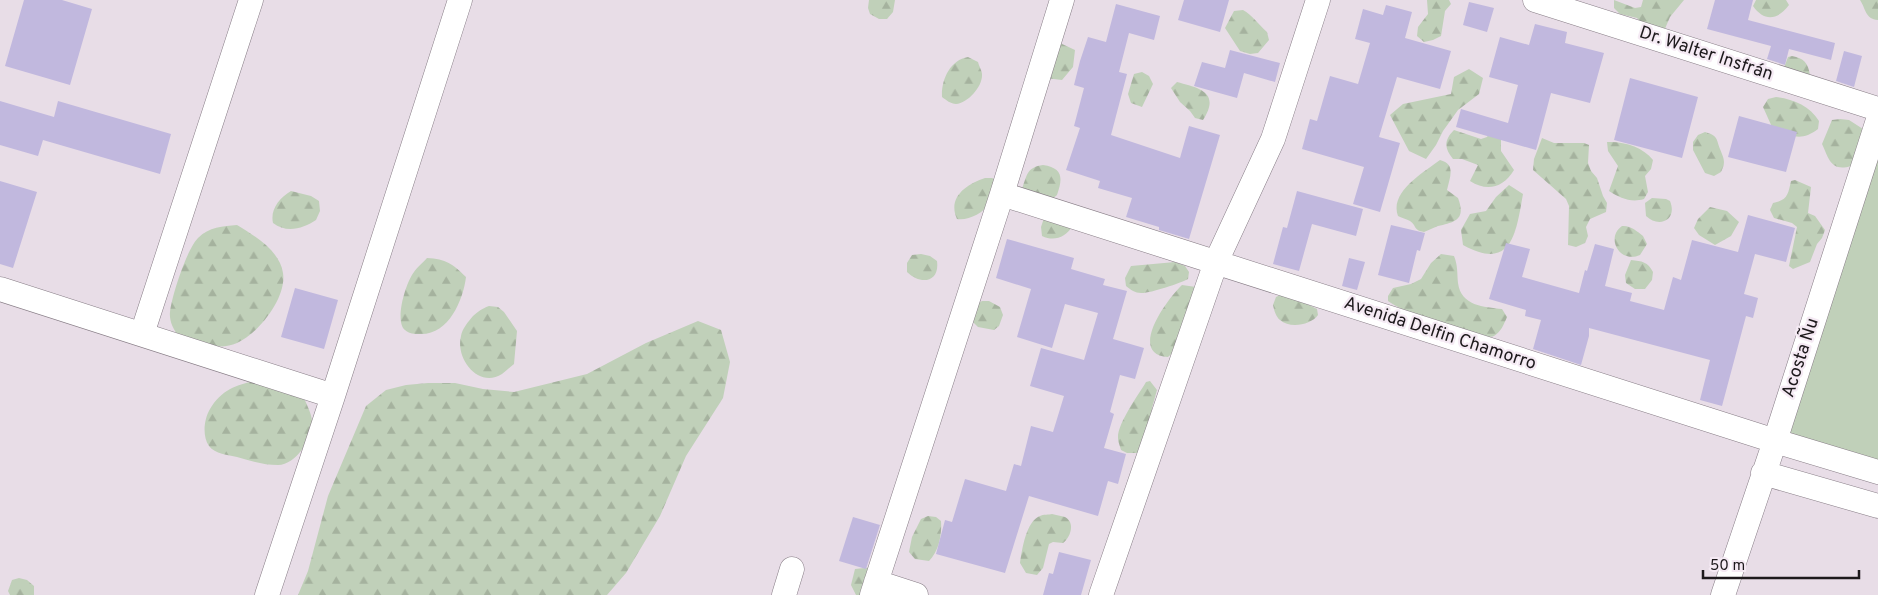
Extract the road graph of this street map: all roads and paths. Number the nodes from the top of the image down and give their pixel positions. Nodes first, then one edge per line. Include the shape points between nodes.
1 (251, 0) edge
2 (460, 0) edge
3 (1062, 0) edge
4 (1318, 0) edge
5 (1534, 0) edge
6 (1878, 109) edge
7 (1878, 120) edge
8 (1002, 194) junction
9 (1216, 262) junction
10 (0, 289) edge
11 (142, 334) junction
12 (333, 396) junction
13 (1774, 441) junction
14 (1878, 472) edge
15 (1764, 473) junction
16 (1878, 506) edge
17 (792, 569) dead end
18 (874, 589) edge
19 (267, 595) edge
20 (784, 595) edge
21 (916, 595) edge
22 (1101, 595) edge
23 (1723, 595) edge

1 - 11 street
2 - 12 street
3 - 8 street
4 - 9 street via 1273,140
5 - 6 street, Dr. Walter Insfrán
7 - 13 street, Acosta Ñu
8 - 9 street, Avenida Delfin Chamorro
8 - 18 street
9 - 13 street, Avenida Delfin Chamorro
9 - 22 street
10 - 11 street
11 - 12 street
12 - 19 street
13 - 14 street, Avenida Delfin Chamorro
13 - 15 street, Acosta Ñu
15 - 16 street
15 - 23 street, Acosta Ñu
17 - 20 street
18 - 21 street

